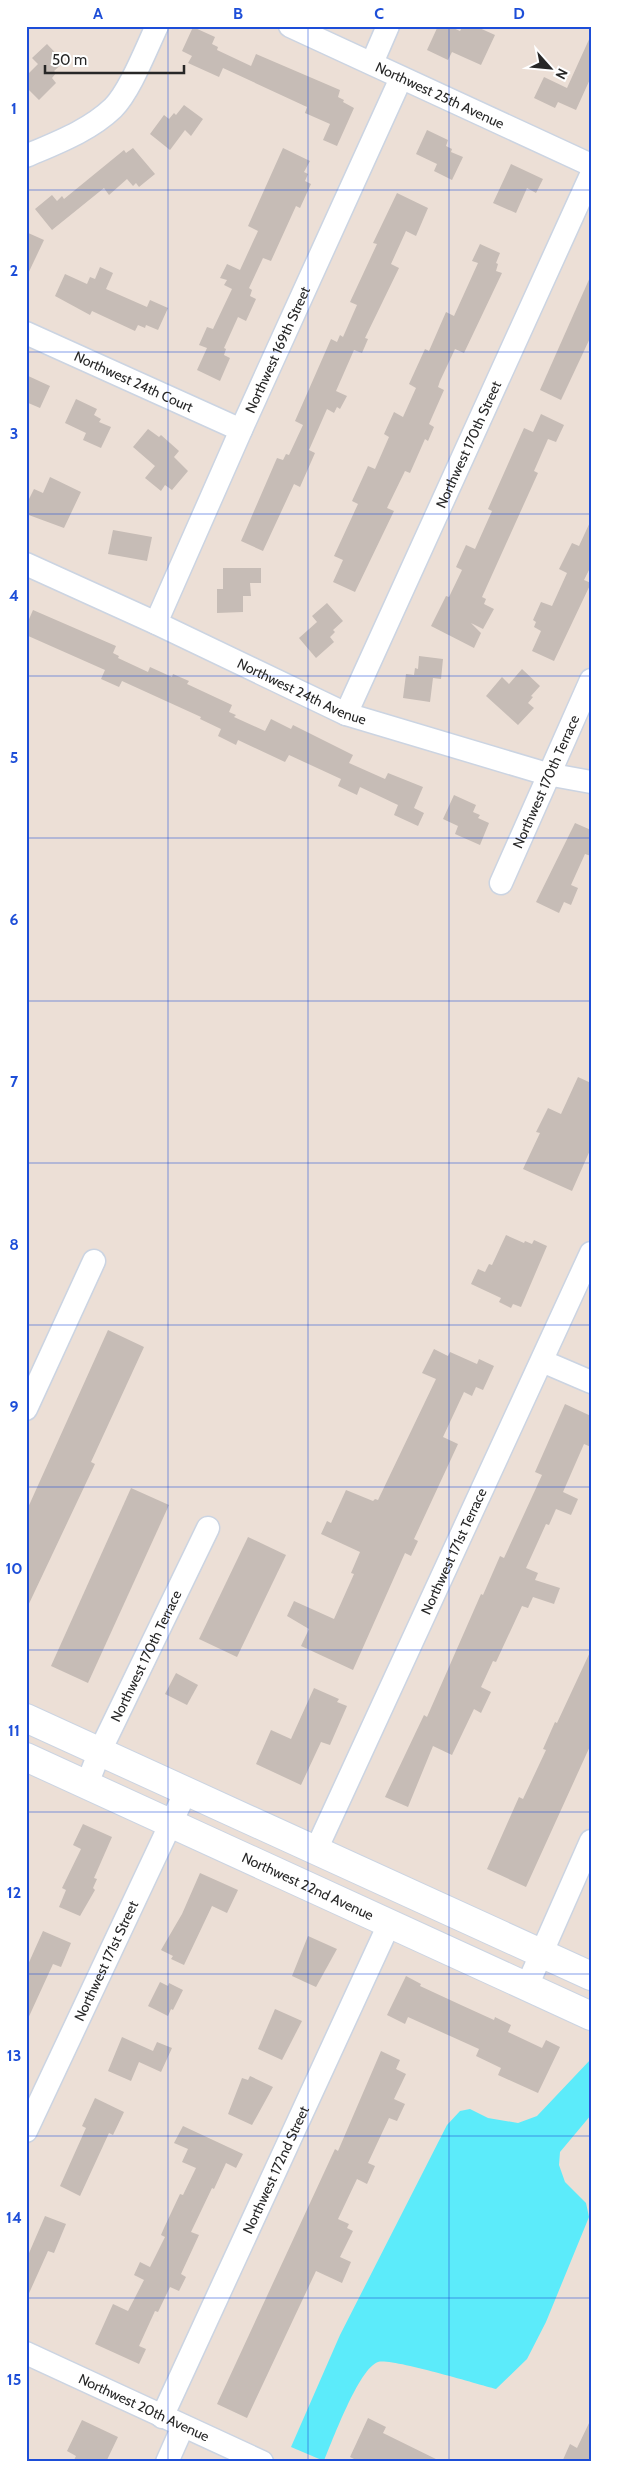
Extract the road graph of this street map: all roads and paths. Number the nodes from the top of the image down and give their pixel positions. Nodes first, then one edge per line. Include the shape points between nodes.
1 (156, 26) edge
2 (290, 26) edge
3 (388, 26) edge
4 (372, 64) junction
5 (401, 78) junction
6 (26, 156) edge
7 (591, 165) edge
8 (591, 175) edge
9 (26, 333) edge
10 (241, 430) junction
11 (26, 564) edge
12 (156, 623) junction
13 (591, 680) edge
14 (346, 714) junction
15 (547, 774) junction
16 (591, 782) edge
17 (500, 883) dead end
18 (591, 1254) edge
19 (94, 1260) dead end
20 (542, 1361) junction
21 (591, 1382) edge
22 (26, 1410) edge
23 (208, 1528) dead end
24 (26, 1718) edge
25 (100, 1751) junction
26 (26, 1757) edge
27 (87, 1784) junction
28 (186, 1791) junction
29 (171, 1825) junction
30 (591, 1841) edge
31 (316, 1850) junction
32 (390, 1922) junction
33 (540, 1953) junction
34 (591, 1976) edge
35 (527, 1986) junction
36 (591, 2016) edge
37 (26, 2131) edge
38 (26, 2353) edge
39 (162, 2417) junction
40 (183, 2426) junction
41 (167, 2462) edge
42 (262, 2462) edge

1 - 6 street via 134,74 114,107 81,131
2 - 4 street, Northwest 25th Avenue
3 - 4 street
4 - 5 street, Northwest 25th Avenue
5 - 7 street, Northwest 25th Avenue
5 - 10 street, Northwest 169th Street
8 - 14 street, Northwest 170th Street
9 - 10 street, Northwest 24th Court
10 - 12 street, Northwest 169th Street
11 - 12 street, Northwest 24th Avenue
12 - 14 street, Northwest 24th Avenue
13 - 15 street, Northwest 170th Terrace
14 - 15 street, Northwest 24th Avenue
15 - 16 street, Northwest 24th Avenue
15 - 17 street, Northwest 170th Terrace
18 - 20 street, Northwest 171st Terrace
19 - 22 street
20 - 21 street
20 - 31 street, Northwest 171st Terrace
23 - 25 street, Northwest 170th Terrace
24 - 25 main road
25 - 27 street, Northwest 170th Terrace
25 - 28 main road
26 - 27 main road, Northwest 22nd Avenue
27 - 29 main road, Northwest 22nd Avenue
28 - 29 street, Northwest 171st Street
28 - 31 main road
29 - 32 main road, Northwest 22nd Avenue
29 - 37 street, Northwest 171st Street
30 - 33 street
31 - 33 main road
32 - 35 main road, Northwest 22nd Avenue
32 - 39 street, Northwest 172nd Street
33 - 34 main road
33 - 35 street
35 - 36 main road, Northwest 22nd Avenue
38 - 39 street, Northwest 20th Avenue
39 - 40 street, Northwest 20th Avenue
40 - 41 street
40 - 42 street, Northwest 20th Avenue

